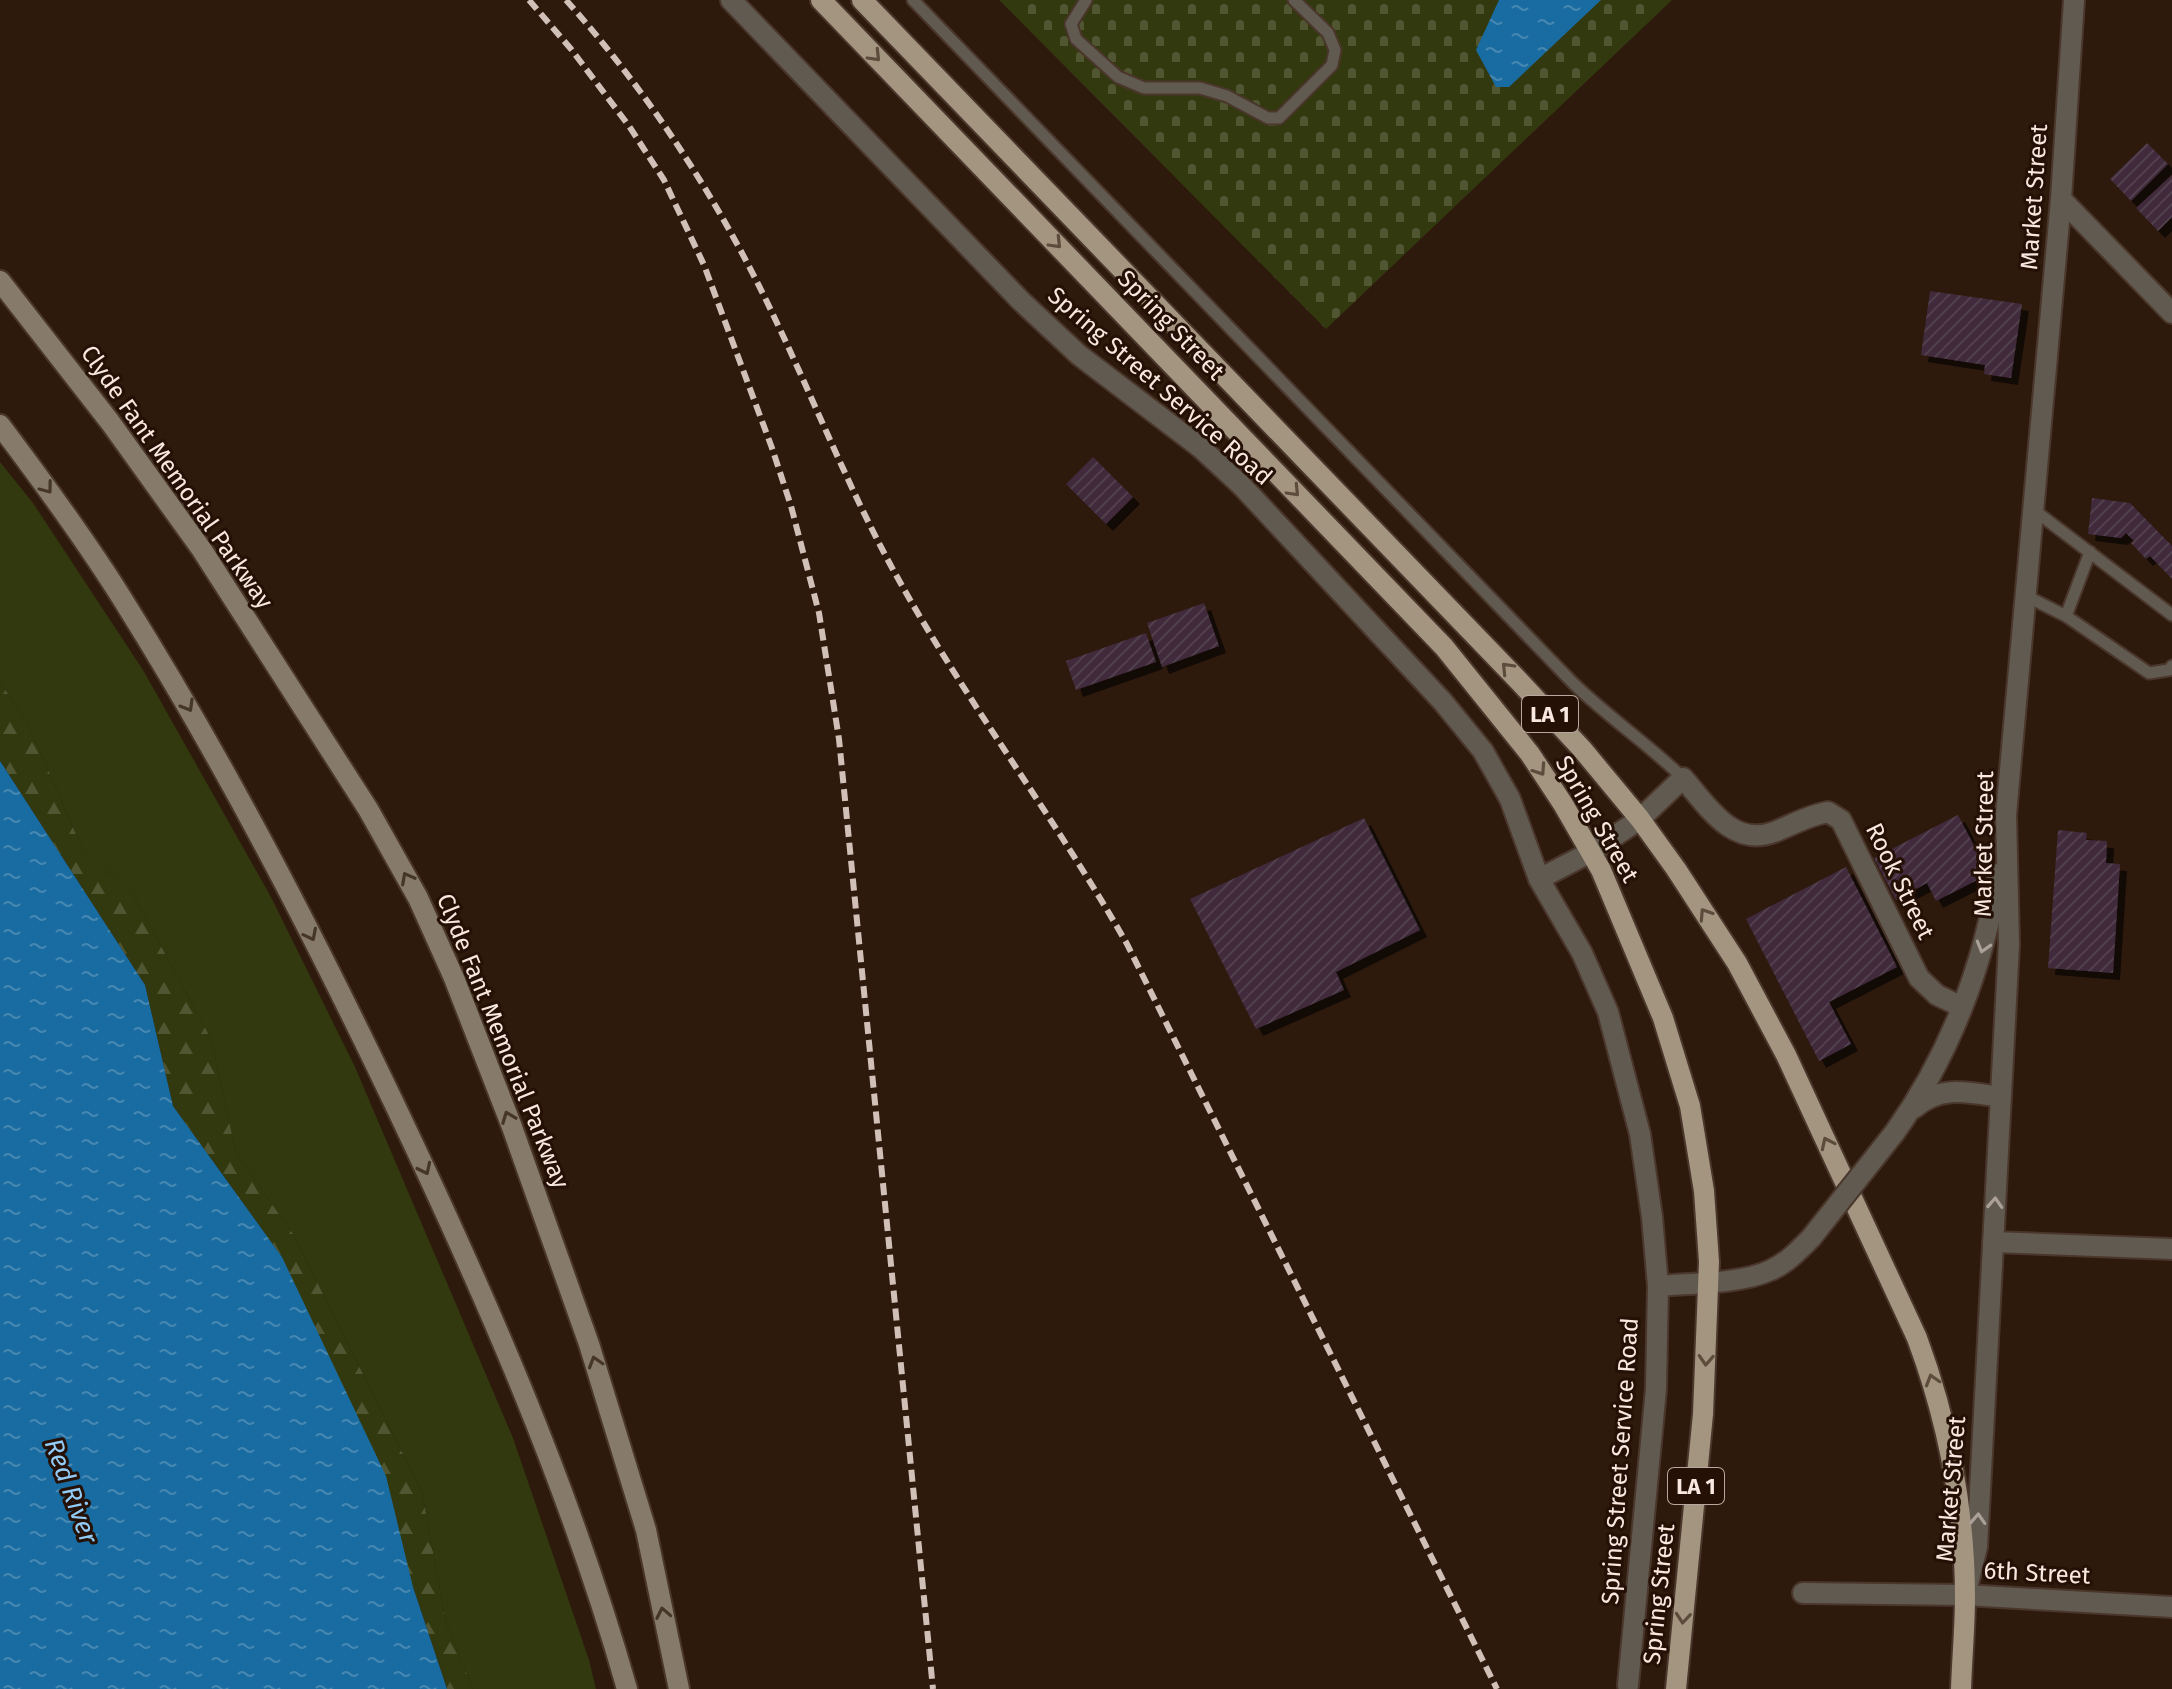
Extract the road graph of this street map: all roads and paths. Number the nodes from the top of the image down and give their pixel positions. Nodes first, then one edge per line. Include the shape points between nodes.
1 (731, 0) edge
2 (821, 0) edge
3 (862, 0) edge
4 (913, 0) edge
5 (1086, 0) edge
6 (1294, 0) edge
7 (2074, 0) edge
8 (2061, 199) junction
9 (0, 281) edge
10 (2172, 313) edge
11 (0, 425) edge
12 (2034, 510) junction
13 (2090, 552) junction
14 (2026, 596) junction
15 (2172, 615) edge
16 (2066, 616) junction
17 (2172, 666) edge
18 (1683, 778) junction
19 (2006, 815) junction
20 (1640, 819) junction
21 (1591, 852) junction
22 (1539, 879) junction
23 (1962, 1007) junction
24 (2000, 1097) junction
25 (1911, 1110) junction
26 (1993, 1242) junction
27 (2172, 1249) edge
28 (1708, 1282) junction
29 (1658, 1286) junction
30 (1803, 1593) dead end
31 (1965, 1595) junction
32 (2172, 1607) edge
33 (1628, 1685) dead end
34 (627, 1689) edge
35 (679, 1689) edge
36 (1676, 1689) edge
37 (1961, 1689) edge

1 - 22 street, Spring Street Service Road via 1021,301 1079,355 1242,486 1443,702 1483,751 1510,799
2 -> 21 main road, Spring Street / LA 1 via 1444,647 1530,754
20 -> 3 main road, Spring Street / LA 1 via 1518,680
4 - 18 lane via 1573,683
5 - 6 lane via 1071,24 1076,39 1118,77 1144,88 1200,88 1268,118 1279,118 1332,65 1335,50 1328,33
7 - 8 street, Market Street
8 - 10 street
8 - 12 street, Market Street
35 -> 9 main road, Clyde Fant Memorial Parkway via 646,1530 589,1344 512,1127 418,898 368,809 202,550
11 -> 34 main road via 113,584 184,700 288,888 365,1043 434,1187 544,1443
12 - 13 lane
12 - 14 street, Market Street
13 - 15 lane
13 - 16 lane
14 - 16 lane
14 - 19 street, Market Street
16 - 17 lane via 2149,673
18 - 20 street
18 - 23 street, Rook Street via 1719,819 1742,835 1770,834 1818,813 1834,814 1919,978 1937,995
19 -> 23 street via 1991,915
19 - 24 street, Market Street via 2009,944
20 - 21 street
31 -> 20 main road, Spring Street / LA 1 via 1948,1445 1917,1338 1762,1009
21 - 22 street
21 - 28 main road, Spring Street / LA 1 via 1632,939 1679,1064 1704,1191
22 - 29 street, Spring Street Service Road via 1582,953 1608,1012 1640,1134
23 - 25 street
24 - 25 street via 1941,1093
26 -> 24 street, Market Street
25 - 28 street, bridge via 1791,1258 1755,1276
26 - 27 street
31 -> 26 street, Market Street via 1977,1547
28 - 29 street
28 -> 36 main road, Spring Street / LA 1 via 1703,1414
29 - 33 street, Spring Street Service Road via 1656,1389
30 - 31 street, 6th Street
31 - 32 street, 6th Street
31 - 37 main road, Market Street / LA 1

